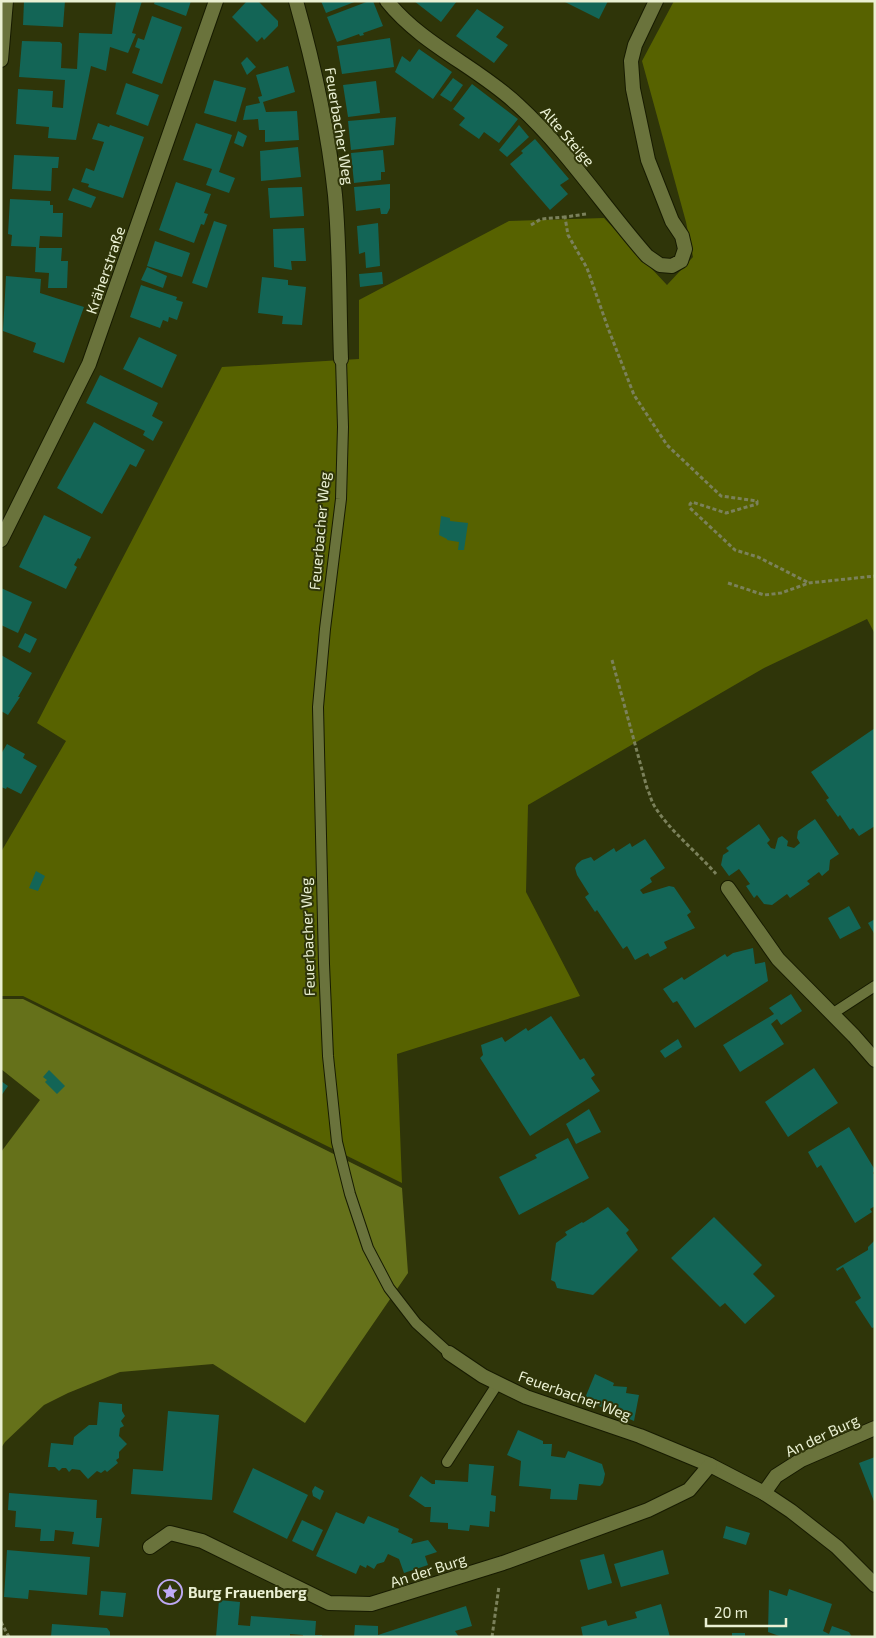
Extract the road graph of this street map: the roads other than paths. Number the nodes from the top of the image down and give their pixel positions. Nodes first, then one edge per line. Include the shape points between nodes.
1 (6, 1) edge
2 (216, 1) edge
3 (296, 1) edge
4 (387, 1) edge
5 (656, 1) edge
6 (1, 60) edge
7 (341, 359) joint
8 (1, 540) edge
9 (728, 888) road end
10 (875, 986) edge
11 (832, 1014) junction
12 (875, 1060) edge
13 (449, 1352) joint
14 (498, 1383) junction
15 (875, 1428) edge
16 (447, 1462) dead end
17 (710, 1466) junction
18 (764, 1493) junction
19 (150, 1547) dead end
20 (875, 1585) edge

1 - 6 street
2 - 8 street, Kräherstraße via 90,364
3 - 7 street, Feuerbacher Weg via 312,59 329,148 335,196
4 - 5 street, Alte Steige via 422,34 516,103 647,256 660,265 672,266 681,261 685,250 682,236 672,221 648,160 633,89 631,61
7 - 13 lane, Feuerbacher Weg via 340,500 318,707 324,964 337,1142 368,1248 389,1288 416,1323
9 - 11 street via 778,959
10 - 11 lane
11 - 12 street
13 - 14 street, Feuerbacher Weg
14 - 16 lane
14 - 17 street, Feuerbacher Weg via 526,1397 640,1436
15 - 18 street, An der Burg via 801,1460 776,1476
17 - 18 street, Feuerbacher Weg
17 - 19 street, An der Burg via 689,1490 648,1510 503,1563 372,1604 329,1603 202,1541 170,1533
18 - 20 street, Feuerbacher Weg via 838,1547

